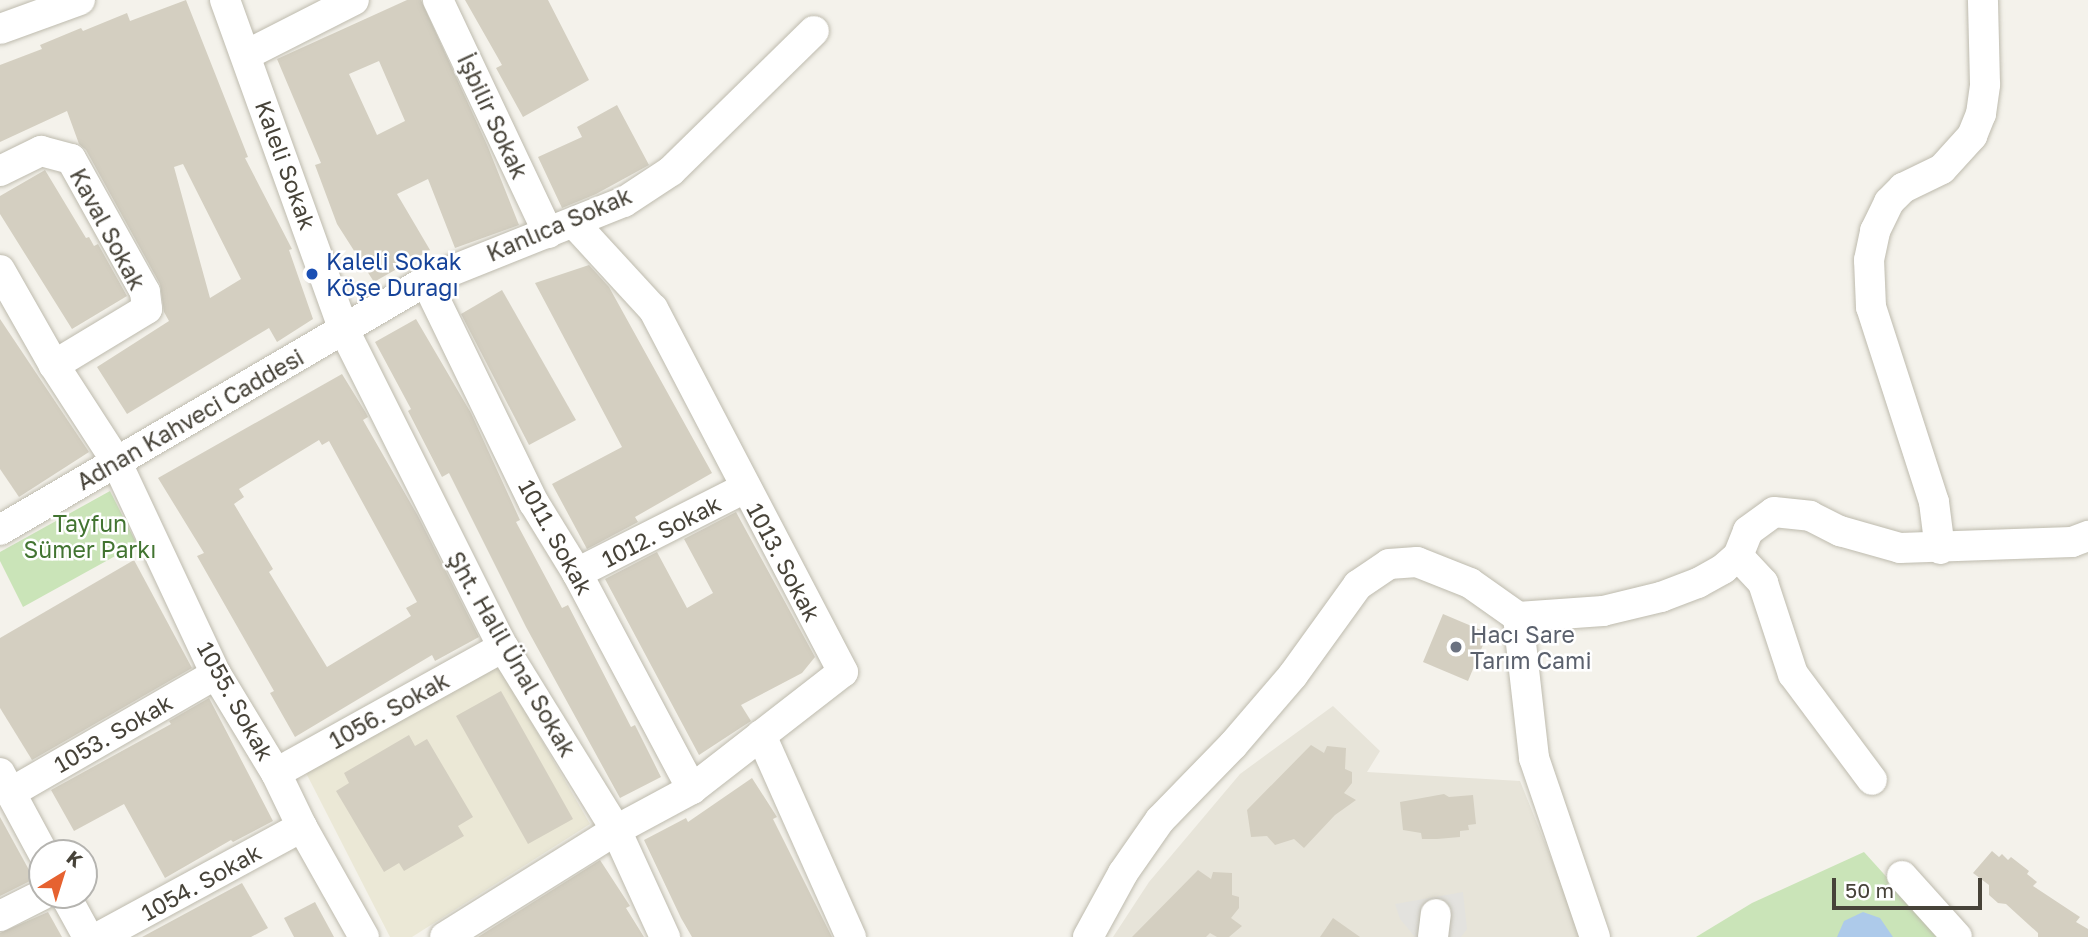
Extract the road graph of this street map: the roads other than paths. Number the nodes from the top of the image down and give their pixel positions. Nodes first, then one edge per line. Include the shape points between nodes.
1 (80, 0) edge
2 (225, 0) edge
3 (354, 0) edge
4 (438, 0) edge
5 (1983, 0) edge
6 (0, 29) edge
7 (814, 31) dead end
8 (246, 55) junction
9 (0, 171) edge
10 (561, 228) junction
11 (0, 270) edge
12 (425, 281) junction
13 (344, 330) junction
14 (54, 365) junction
15 (116, 461) junction
16 (745, 488) junction
17 (0, 530) edge
18 (2088, 536) edge
19 (1940, 549) junction
20 (1738, 556) junction
21 (577, 573) junction
22 (1518, 617) junction
23 (503, 648) junction
24 (216, 674) junction
25 (761, 734) junction
26 (276, 773) junction
27 (1871, 780) dead end
28 (5, 783) edge
29 (692, 789) junction
30 (302, 827) junction
31 (616, 830) junction
32 (35, 839) edge
33 (1902, 876) dead end
34 (28, 902) edge
35 (73, 909) edge
36 (0, 916) edge
37 (88, 937) edge
38 (99, 937) edge
39 (364, 937) edge
40 (445, 937) edge
41 (665, 937) edge
42 (851, 937) edge
43 (1088, 937) edge
44 (1595, 937) edge
45 (1957, 937) edge

1 - 6 street
2 - 8 street, Kaleli Sokak
3 - 8 street
4 - 10 street, İşbilir Sokak
5 - 19 street via 1985,84 1972,136 1941,169 1903,188 1889,202 1875,231 1869,260 1871,307 1934,502
7 - 10 street, Kanlıca Sokak via 671,171 624,202
8 - 13 street, Kaleli Sokak
9 - 14 street, Kaval Sokak via 41,151 71,159 145,292 147,309
10 - 12 street, Kanlıca Sokak
10 - 16 street, 1013. Sokak via 653,309
11 - 14 street, 1055. Sokak
12 - 13 street, Kanlıca Sokak
12 - 21 street, 1011. Sokak via 534,503
13 - 15 street, Adnan Kahveci Caddesi
13 - 23 street, Şht. Halil Ünal Sokak
14 - 15 street, 1055. Sokak
15 - 17 street, Adnan Kahveci Caddesi
15 - 24 street, 1055. Sokak
16 - 21 street, 1012. Sokak
16 - 25 street, 1013. Sokak via 843,672
18 - 19 street via 2072,542
19 - 20 street via 1900,548 1787,512 1774,512 1748,531
20 - 22 street via 1715,574 1661,597 1603,611
20 - 27 street via 1763,583 1793,674
21 - 29 street, 1011. Sokak
22 - 43 street via 1470,583 1417,562 1389,564 1359,585 1293,675 1160,820 1123,873
22 - 44 street via 1534,758
23 - 26 street, 1056. Sokak
23 - 31 street, Şht. Halil Ünal Sokak
24 - 26 street, 1055. Sokak
24 - 28 street, 1053. Sokak
25 - 29 street, 1013. Sokak
25 - 42 street
26 - 30 street, 1055. Sokak
28 - 32 street
29 - 31 street, 1013. Sokak
30 - 38 street, 1054. Sokak
30 - 39 street, 1055. Sokak
31 - 40 street, 1013. Sokak
31 - 41 street, Şht. Halil Ünal Sokak
33 - 45 street
34 - 36 street
35 - 37 street

